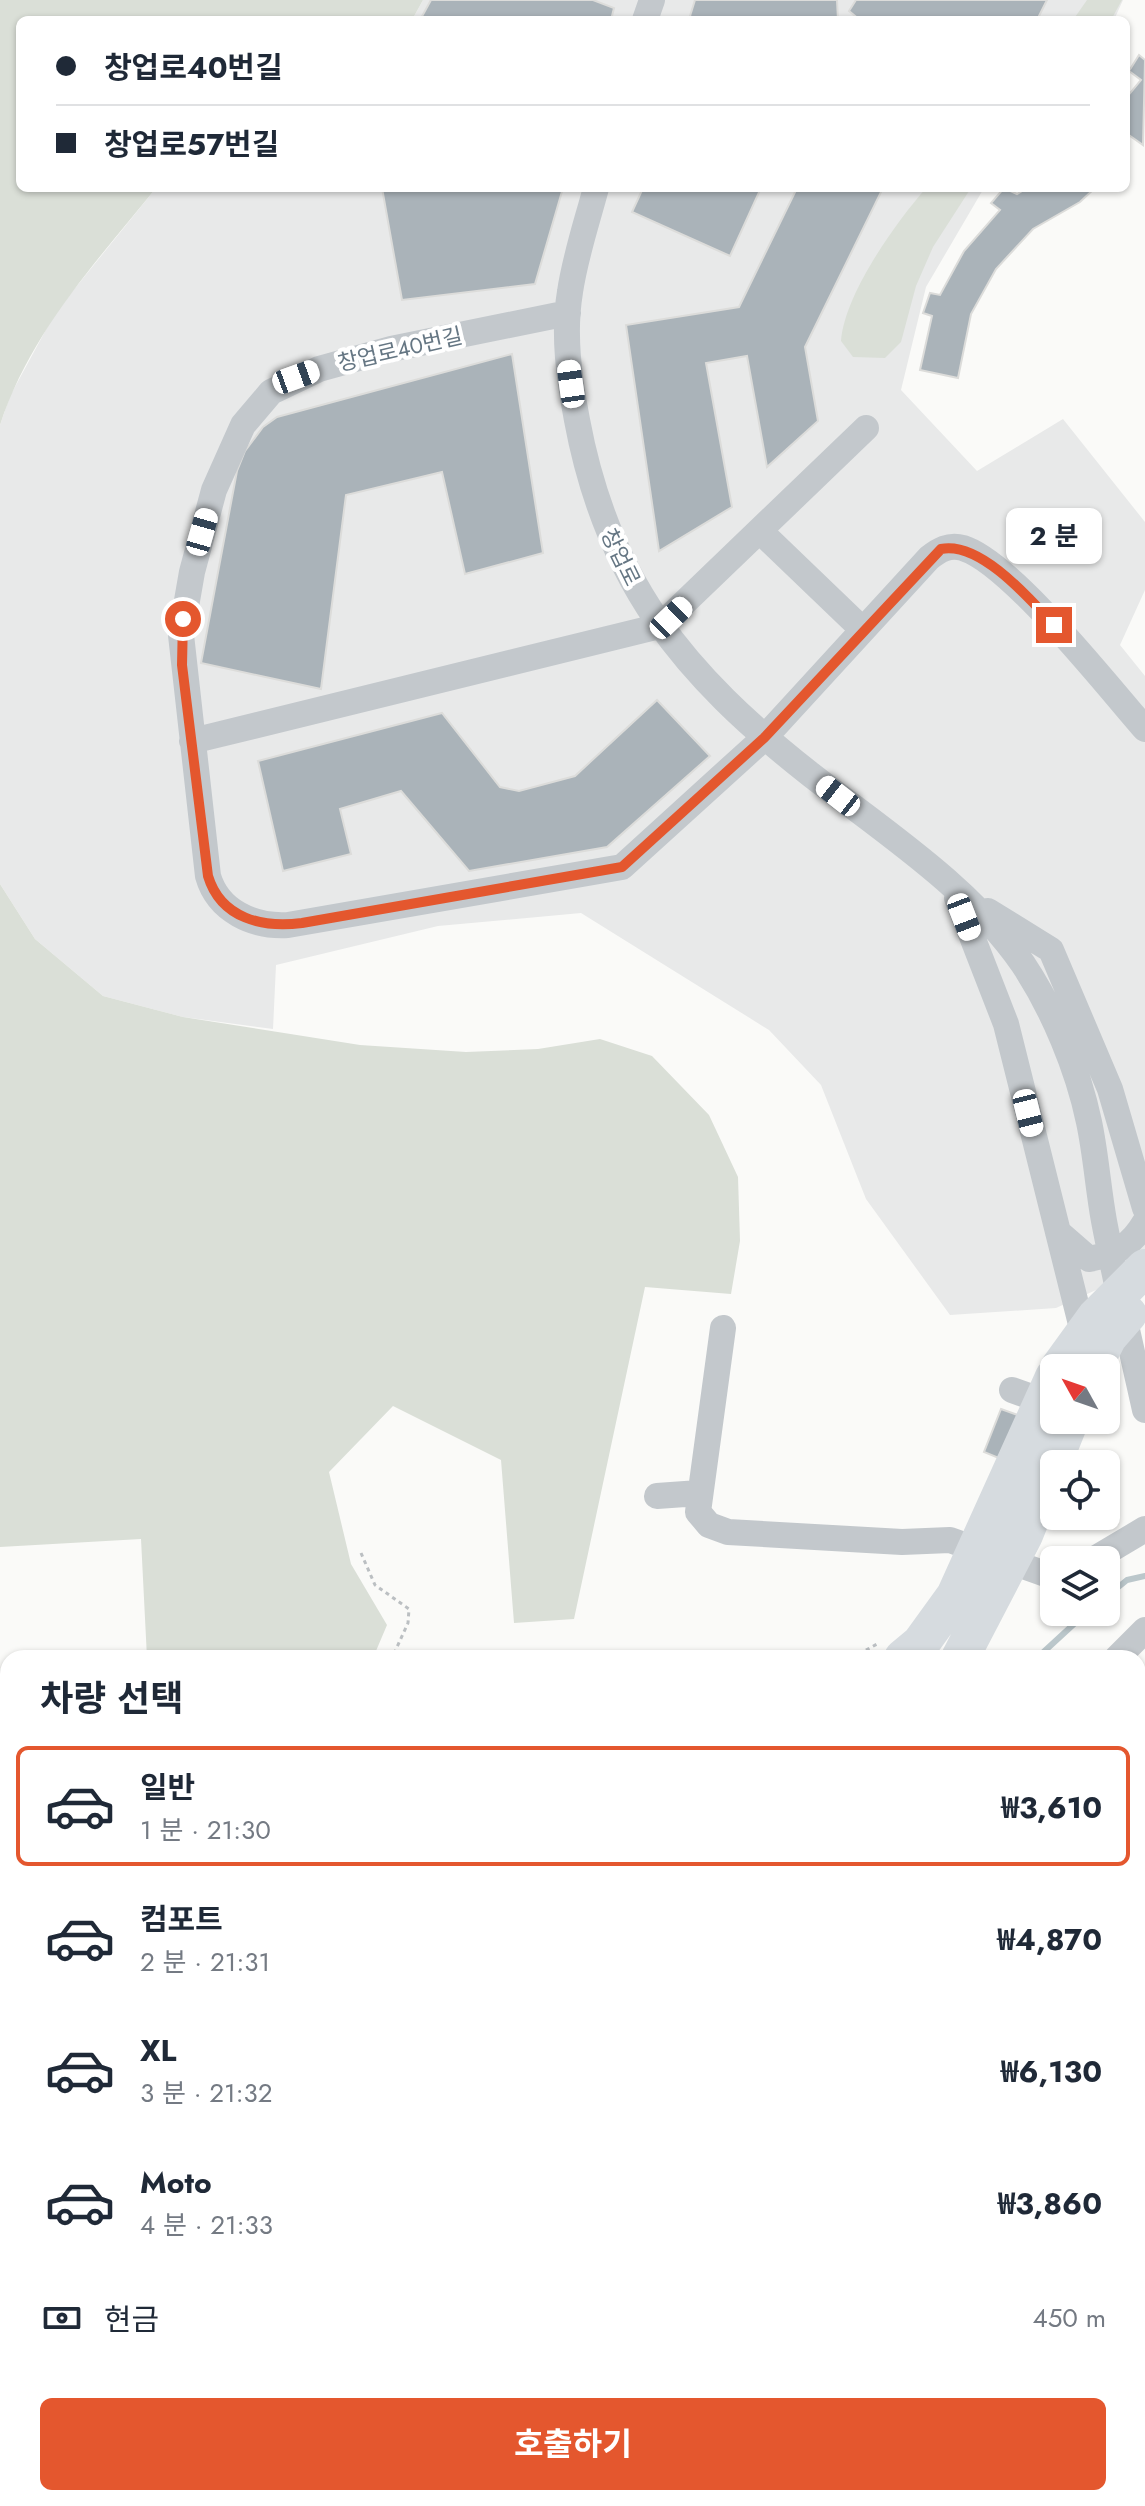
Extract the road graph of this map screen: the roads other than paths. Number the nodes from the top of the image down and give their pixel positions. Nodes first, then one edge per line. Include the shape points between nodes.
1 (595, 192) edge
2 (568, 313) junction
3 (866, 428) dead end
4 (761, 532) junction
5 (660, 626) junction
6 (863, 630) junction
7 (1145, 729) edge
8 (764, 738) junction
9 (192, 741) junction
10 (954, 890) junction
11 (1145, 1208) edge
12 (1145, 1219) edge
13 (1058, 1232) junction
14 (1145, 1268) edge
15 (1145, 1295) edge
16 (723, 1328) dead end
17 (1083, 1332) junction
18 (1070, 1354) edge
19 (1099, 1354) edge
20 (1040, 1409) edge
21 (1145, 1410) edge
22 (1041, 1434) edge
23 (699, 1493) junction
24 (657, 1496) dead end
25 (1145, 1529) edge
26 (1116, 1546) edge
27 (1040, 1572) edge
28 (985, 1576) junction
29 (1145, 1630) edge
30 (911, 1650) edge
31 (962, 1650) edge
32 (1125, 1650) edge

1 - 2 street, 창업로
2 - 5 street, 창업로 via 574,405 605,528
2 - 9 street, 창업로40번길 via 340,362 284,383 260,403 224,460 192,572 181,651
3 - 4 street
4 - 5 street
4 - 6 street
5 - 8 street, 창업로 via 697,672
5 - 9 street
6 - 7 street, 창업로40번길 via 929,558 941,549 965,549 1041,611
6 - 8 street, 창업로40번길
8 - 9 street, 창업로40번길 via 618,868 278,925 240,915 211,887
8 - 10 street, 창업로
10 - 11 street via 1051,950 1110,1089
10 - 13 street via 1006,1024
10 - 21 street via 1023,964 1050,1016 1089,1121 1104,1221
11 - 12 street
12 - 13 street via 1135,1238 1115,1254 1089,1259
13 - 17 street
14 - 17 highway
15 - 19 highway
16 - 23 street
17 - 18 highway
20 - 28 highway via 988,1523
22 - 28 highway via 1024,1535
23 - 24 street
23 - 27 street via 698,1512 709,1525 728,1532 950,1540
25 - 26 street
28 - 30 highway
28 - 31 highway
29 - 32 street

